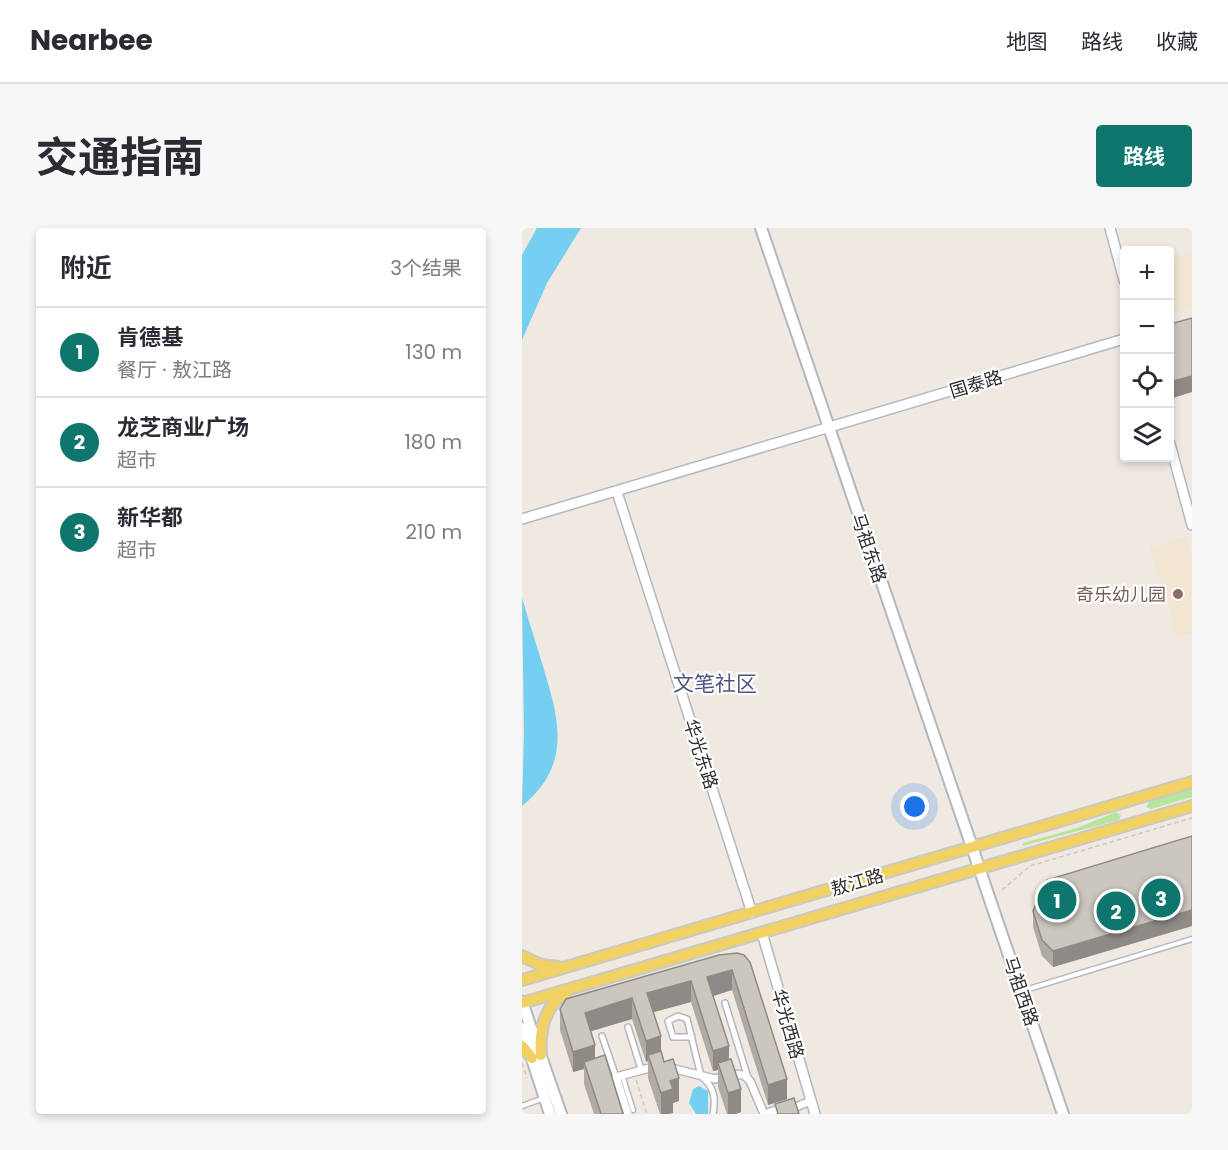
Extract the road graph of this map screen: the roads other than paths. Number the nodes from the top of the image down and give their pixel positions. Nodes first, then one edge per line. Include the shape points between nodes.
1 (761, 228) edge
2 (1110, 228) edge
3 (1120, 263) edge
4 (1120, 340) edge
5 (828, 428) junction
6 (1174, 459) edge
7 (617, 492) junction
8 (522, 519) edge
9 (1192, 525) edge
10 (1192, 782) edge
11 (1192, 806) edge
12 (972, 848) junction
13 (980, 868) junction
14 (752, 913) junction
15 (762, 933) junction
16 (1192, 939) edge
17 (522, 956) edge
18 (571, 966) junction
19 (522, 980) edge
20 (575, 988) junction
21 (1021, 991) junction
22 (522, 1003) edge
23 (725, 1003) dead end
24 (628, 1027) dead end
25 (522, 1028) edge
26 (602, 1036) dead end
27 (692, 1037) junction
28 (522, 1046) edge
29 (536, 1057) junction
30 (637, 1070) junction
31 (619, 1076) junction
32 (701, 1076) junction
33 (748, 1078) junction
34 (545, 1098) junction
35 (811, 1101) junction
36 (522, 1106) edge
37 (631, 1112) edge
38 (787, 1112) edge
39 (550, 1114) edge
40 (561, 1114) edge
41 (713, 1114) edge
42 (764, 1114) edge
43 (815, 1114) edge
44 (1063, 1114) edge

1 - 5 main road, 马祖东路
2 - 3 street
4 - 5 street, 国泰路
5 - 7 street, 国泰路
5 - 12 main road, 马祖东路
6 - 9 street
7 - 8 street, 国泰路
7 - 14 street, 华光东路
10 - 12 main road, 敖江路
11 - 13 main road, 敖江路
12 - 13 main road, 马祖东路
12 - 14 main road, 敖江路
13 - 15 main road, 敖江路
13 - 21 main road, 马祖西路
14 - 18 main road, 敖江路
15 - 20 main road, 敖江路
15 - 35 street, 华光西路
16 - 21 lane
17 - 18 main road via 541,965
18 - 19 main road, 敖江路
20 - 22 main road, 敖江路
20 - 29 main road via 564,994 546,1015
21 - 44 main road, 马祖西路
22 - 29 main road
23 - 33 street
24 - 30 street
25 - 29 main road
26 - 31 street
27 - 27 street via 683,1016 668,1021 673,1037
27 - 32 street
28 - 29 main road
29 - 34 main road
29 - 40 main road
30 - 31 street
30 - 32 street via 661,1065
31 - 37 street
32 - 33 street via 715,1079 736,1073
32 - 41 street via 714,1094
33 - 42 street
34 - 36 lane
34 - 39 main road
35 - 38 street
35 - 43 street, 华光西路
38 - 42 street via 782,1108

